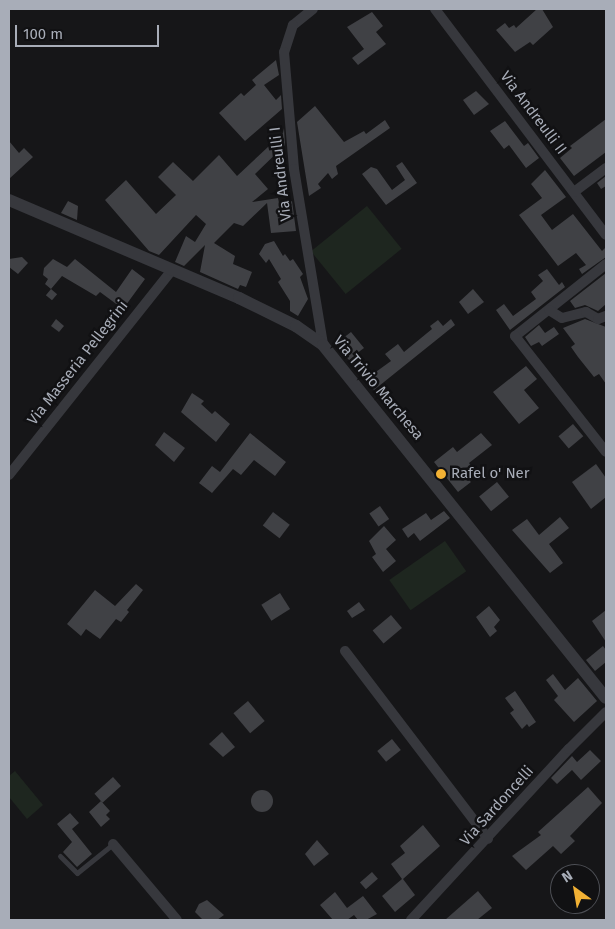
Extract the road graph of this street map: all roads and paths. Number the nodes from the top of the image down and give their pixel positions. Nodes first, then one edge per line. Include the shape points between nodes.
1 (313, 9) edge
2 (435, 9) edge
3 (606, 168) edge
4 (574, 192) junction
5 (9, 200) edge
6 (606, 235) edge
7 (606, 264) edge
8 (172, 270) junction
9 (549, 310) junction
10 (606, 316) edge
11 (322, 345) junction
12 (606, 452) edge
13 (9, 476) edge
14 (345, 651) dead end
15 (606, 698) edge
16 (606, 712) edge
17 (488, 839) junction
18 (113, 844) joint
19 (60, 856) dead end
20 (177, 920) edge
21 (412, 920) edge

1 - 11 street, Via Andreulli I via 293,26 284,52 294,169
2 - 4 street, Via Andreulli II
3 - 4 street
4 - 6 street, Via Andreulli II
5 - 8 street, Via Trivio Marchesa
7 - 9 street
8 - 11 street, Via Trivio Marchesa via 288,322
8 - 13 street, Via Masseria Pellegrini
9 - 10 street via 562,318 586,312 598,319
9 - 12 street via 515,336
11 - 15 street, Via Trivio Marchesa
14 - 17 street
16 - 17 street, Via Sardoncelli via 568,749
17 - 21 street, Via Sardoncelli
18 - 19 lane via 77,873
18 - 20 street

